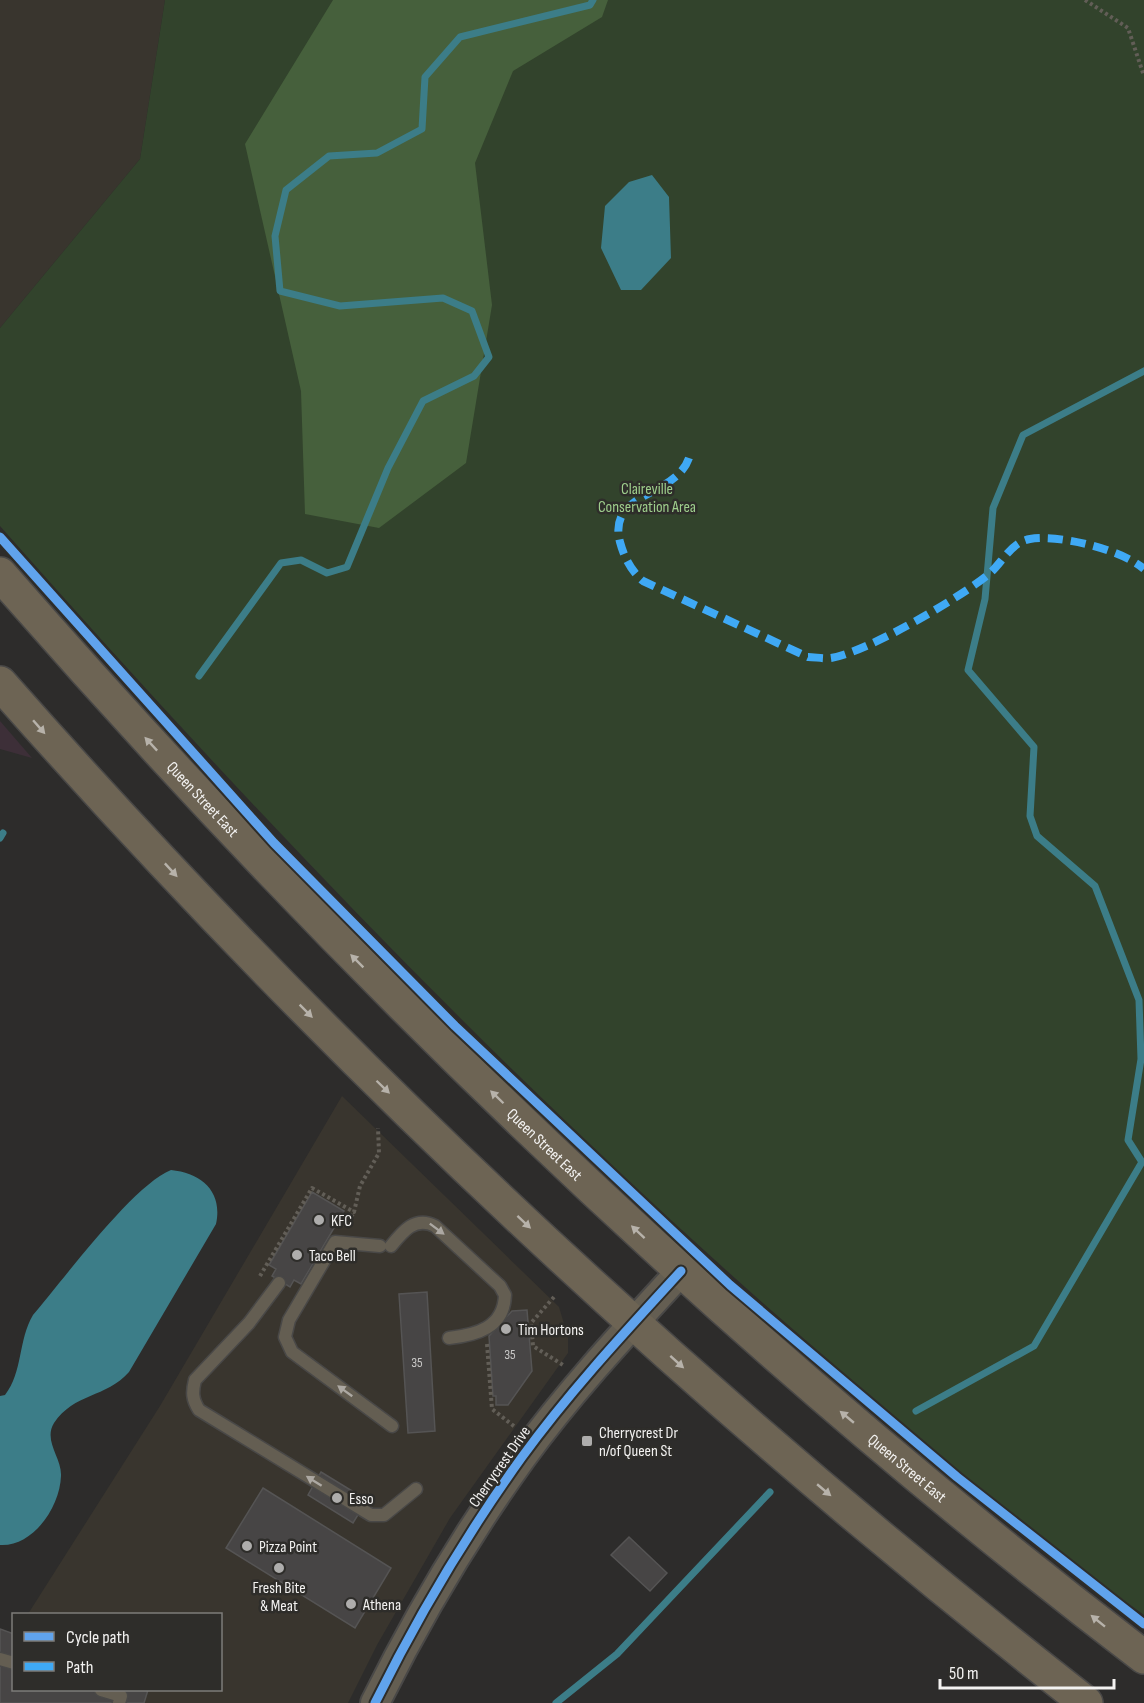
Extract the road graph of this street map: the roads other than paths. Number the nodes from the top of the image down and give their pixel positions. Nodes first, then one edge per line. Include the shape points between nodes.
1 (0, 574) edge
2 (0, 683) edge
3 (681, 1271) junction
4 (279, 1282) dead end
5 (634, 1323) junction
6 (449, 1338) dead end
7 (392, 1426) dead end
8 (416, 1489) dead end
9 (1144, 1657) edge
10 (107, 1691) edge
11 (119, 1703) edge
12 (375, 1703) edge
13 (1086, 1703) edge

3 -> 1 main road, Queen Street East via 442,1046 315,918 143,735
2 -> 5 main road via 92,787 333,1039
3 - 5 street, Cherrycrest Drive
9 -> 3 main road, Queen Street East via 843,1413
8 -> 4 lane via 384,1515 371,1515 199,1410 192,1392 195,1380 249,1323
5 - 12 street, Cherrycrest Drive via 553,1418 487,1508 437,1589
5 -> 13 main road via 782,1455
7 -> 6 lane via 292,1352 285,1337 289,1320 335,1242 385,1246 416,1223 435,1226 500,1286 505,1296 501,1315 476,1335
10 - 11 lane via 121,1696

